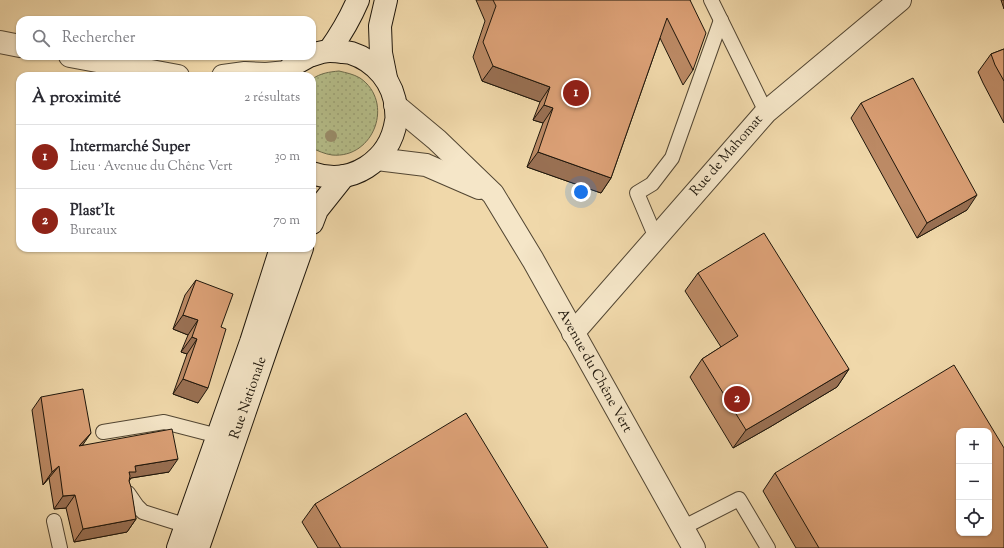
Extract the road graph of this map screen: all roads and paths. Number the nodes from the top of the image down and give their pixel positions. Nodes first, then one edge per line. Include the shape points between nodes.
1 (358, 0) edge
2 (386, 0) edge
3 (712, 0) edge
4 (900, 0) edge
5 (721, 20) junction
6 (0, 42) edge
7 (16, 45) edge
8 (316, 54) edge
9 (92, 60) edge
10 (303, 60) edge
11 (156, 72) edge
12 (287, 72) edge
13 (386, 78) junction
14 (396, 105) junction
15 (766, 112) junction
16 (377, 159) junction
17 (316, 174) edge
18 (344, 176) junction
19 (493, 194) junction
20 (316, 214) edge
21 (656, 238) junction
22 (280, 252) edge
23 (300, 252) edge
24 (574, 333) junction
25 (259, 344) junction
26 (103, 432) dead end
27 (226, 438) junction
28 (128, 493) edge
29 (54, 521) dead end
30 (682, 528) junction
31 (196, 535) edge
32 (60, 548) edge
33 (178, 548) edge
34 (694, 548) edge
35 (768, 548) edge

1 - 8 street via 338,38
2 - 13 street via 380,26 381,53
3 - 5 lane
4 - 15 street, Rue de Mahomat
5 - 15 lane
5 - 21 lane via 672,158 652,184 637,193
6 - 7 street
8 - 13 street via 351,53 370,62
9 - 11 street
10 - 12 street via 293,65
13 - 14 street
14 - 16 street via 396,120 390,142
14 - 19 street, Avenue du Chêne Vert
15 - 21 street, Rue de Mahomat
16 - 18 street via 356,173
16 - 19 street via 426,165
17 - 18 street via 328,177
18 - 20 street
19 - 24 street, Avenue du Chêne Vert
21 - 24 street, Rue de Mahomat
22 - 25 street, Rue Nationale
23 - 25 street, Rue Nationale
24 - 30 street, Avenue du Chêne Vert
25 - 27 street, Rue Nationale
26 - 27 lane via 164,422
27 - 31 street, Rue Nationale
28 - 31 lane via 143,512
29 - 32 lane
30 - 34 street, Avenue du Chêne Vert
30 - 35 lane via 739,499
31 - 33 street, Rue Nationale

